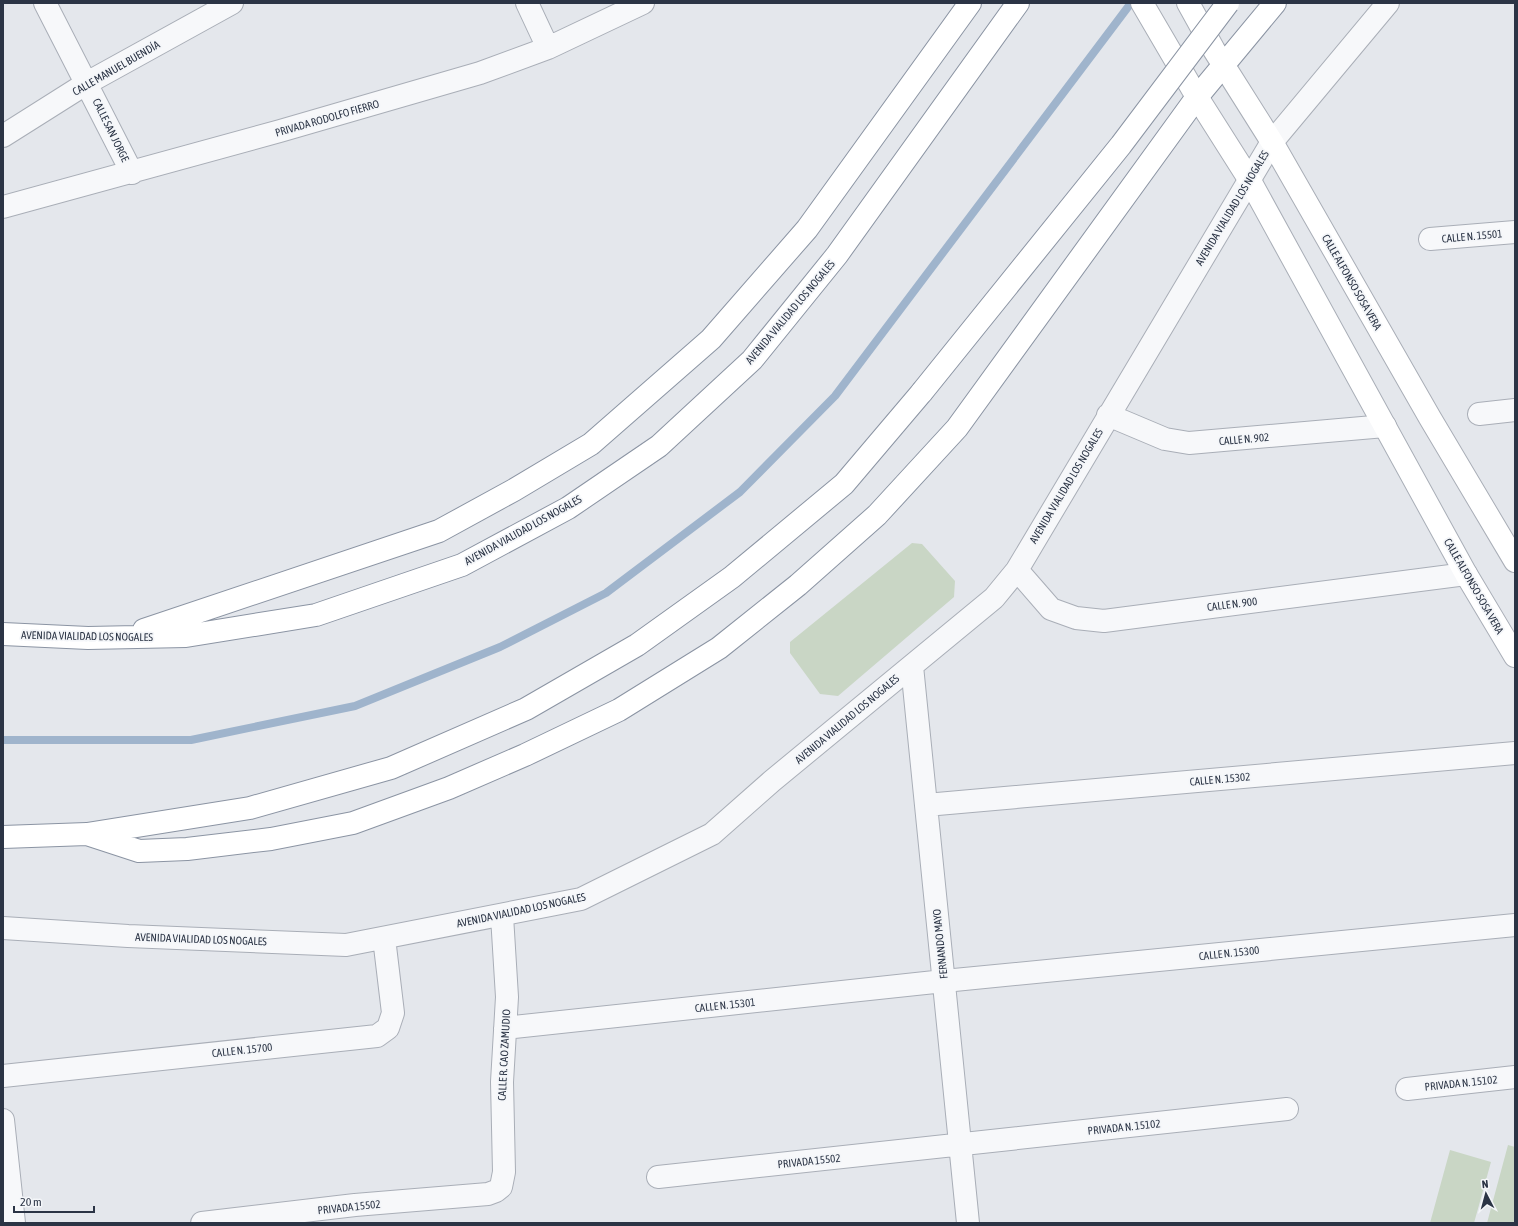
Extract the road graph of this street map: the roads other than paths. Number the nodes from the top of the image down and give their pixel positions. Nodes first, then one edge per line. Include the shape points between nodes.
1 (45, 3) edge
2 (232, 3) edge
3 (527, 3) edge
4 (643, 3) edge
5 (970, 3) edge
6 (1018, 3) edge
7 (1142, 3) edge
8 (1188, 3) edge
9 (1228, 3) edge
10 (1275, 3) edge
11 (1388, 3) edge
12 (548, 48) junction
13 (1219, 58) junction
14 (87, 83) junction
15 (1192, 88) junction
16 (3, 136) edge
17 (1272, 142) junction
18 (132, 173) junction
19 (1249, 179) junction
20 (3, 207) edge
21 (1515, 232) edge
22 (1430, 240) dead end
23 (1515, 410) edge
24 (1479, 414) dead end
25 (1108, 415) junction
26 (1385, 426) junction
27 (1515, 561) edge
28 (1017, 570) junction
29 (1466, 574) junction
30 (3, 634) edge
31 (121, 638) junction
32 (1515, 656) edge
33 (912, 666) junction
34 (1515, 753) edge
35 (926, 805) junction
36 (87, 834) junction
37 (3, 838) edge
38 (502, 916) junction
39 (1515, 925) edge
40 (3, 928) edge
41 (384, 938) junction
42 (944, 981) junction
43 (505, 1028) junction
44 (3, 1076) edge
45 (1515, 1077) edge
46 (1407, 1089) dead end
47 (1287, 1109) dead end
48 (3, 1120) edge
49 (960, 1145) junction
50 (658, 1177) dead end
51 (496, 1192) joint
52 (14, 1223) edge
53 (202, 1223) edge
54 (968, 1223) edge

1 - 14 street, CALLE SAN JORGE
2 - 14 street, CALLE MANUEL BUENDÍA
3 - 12 street
4 - 12 street, PRIVADA RODOLFO FIERRO
5 - 31 main road via 807,229 711,338 591,444 439,531
6 - 31 main road, AVENIDA VIALIDAD LOS NOGALES via 837,255 752,360 659,446 568,508 462,565 316,615 186,636
7 - 15 main road, CALLE ALFONSO SOSA VERA
8 - 13 main road, CALLE ALFONSO SOSA VERA
9 - 36 main road, bridge via 1121,145 922,392 844,484 732,577 637,645 526,709 391,768 250,808
10 - 13 main road
11 - 17 street, AVENIDA VIALIDAD LOS NOGALES
12 - 18 street, PRIVADA RODOLFO FIERRO via 480,74
13 - 15 main road
13 - 17 main road, CALLE ALFONSO SOSA VERA
14 - 16 street, CALLE MANUEL BUENDÍA
14 - 18 street, CALLE SAN JORGE
15 - 19 main road, CALLE ALFONSO SOSA VERA
15 - 36 main road via 957,428 877,515 798,585 719,648 619,710 525,755 449,788 353,823 271,839 187,849 139,851
17 - 19 street, AVENIDA VIALIDAD LOS NOGALES
17 - 27 main road, CALLE ALFONSO SOSA VERA
18 - 20 street, PRIVADA RODOLFO FIERRO
19 - 25 street, AVENIDA VIALIDAD LOS NOGALES
19 - 26 main road, CALLE ALFONSO SOSA VERA
21 - 22 street, CALLE N. 15501
23 - 24 street
25 - 26 street, CALLE N. 902 via 1165,440 1189,443
25 - 28 street, AVENIDA VIALIDAD LOS NOGALES
26 - 29 main road, CALLE ALFONSO SOSA VERA
28 - 29 street, CALLE N. 900 via 1051,610 1076,618 1104,621
28 - 33 street, AVENIDA VIALIDAD LOS NOGALES via 994,598
29 - 32 main road, CALLE ALFONSO SOSA VERA
30 - 31 main road, AVENIDA VIALIDAD LOS NOGALES
33 - 35 street, FERNANDO MAYO
33 - 38 street, AVENIDA VIALIDAD LOS NOGALES via 712,834 581,899
34 - 35 street, CALLE N. 15302
35 - 42 street, FERNANDO MAYO
36 - 37 main road
38 - 41 street, AVENIDA VIALIDAD LOS NOGALES
38 - 43 street, CALLE R. CAO ZAMUDIO via 507,997
39 - 42 street, CALLE N. 15300
40 - 41 street, AVENIDA VIALIDAD LOS NOGALES via 346,945
41 - 44 street, CALLE N. 15700 via 393,1013 388,1028 377,1036
42 - 43 street, CALLE N. 15301
42 - 49 street, FERNANDO MAYO
43 - 51 street, CALLE R. CAO ZAMUDIO via 502,1082 504,1180
45 - 46 street, PRIVADA N. 15102
47 - 49 street, PRIVADA N. 15102
48 - 52 street
49 - 50 street, PRIVADA 15502
49 - 54 street, FERNANDO MAYO
51 - 53 street, PRIVADA 15502

